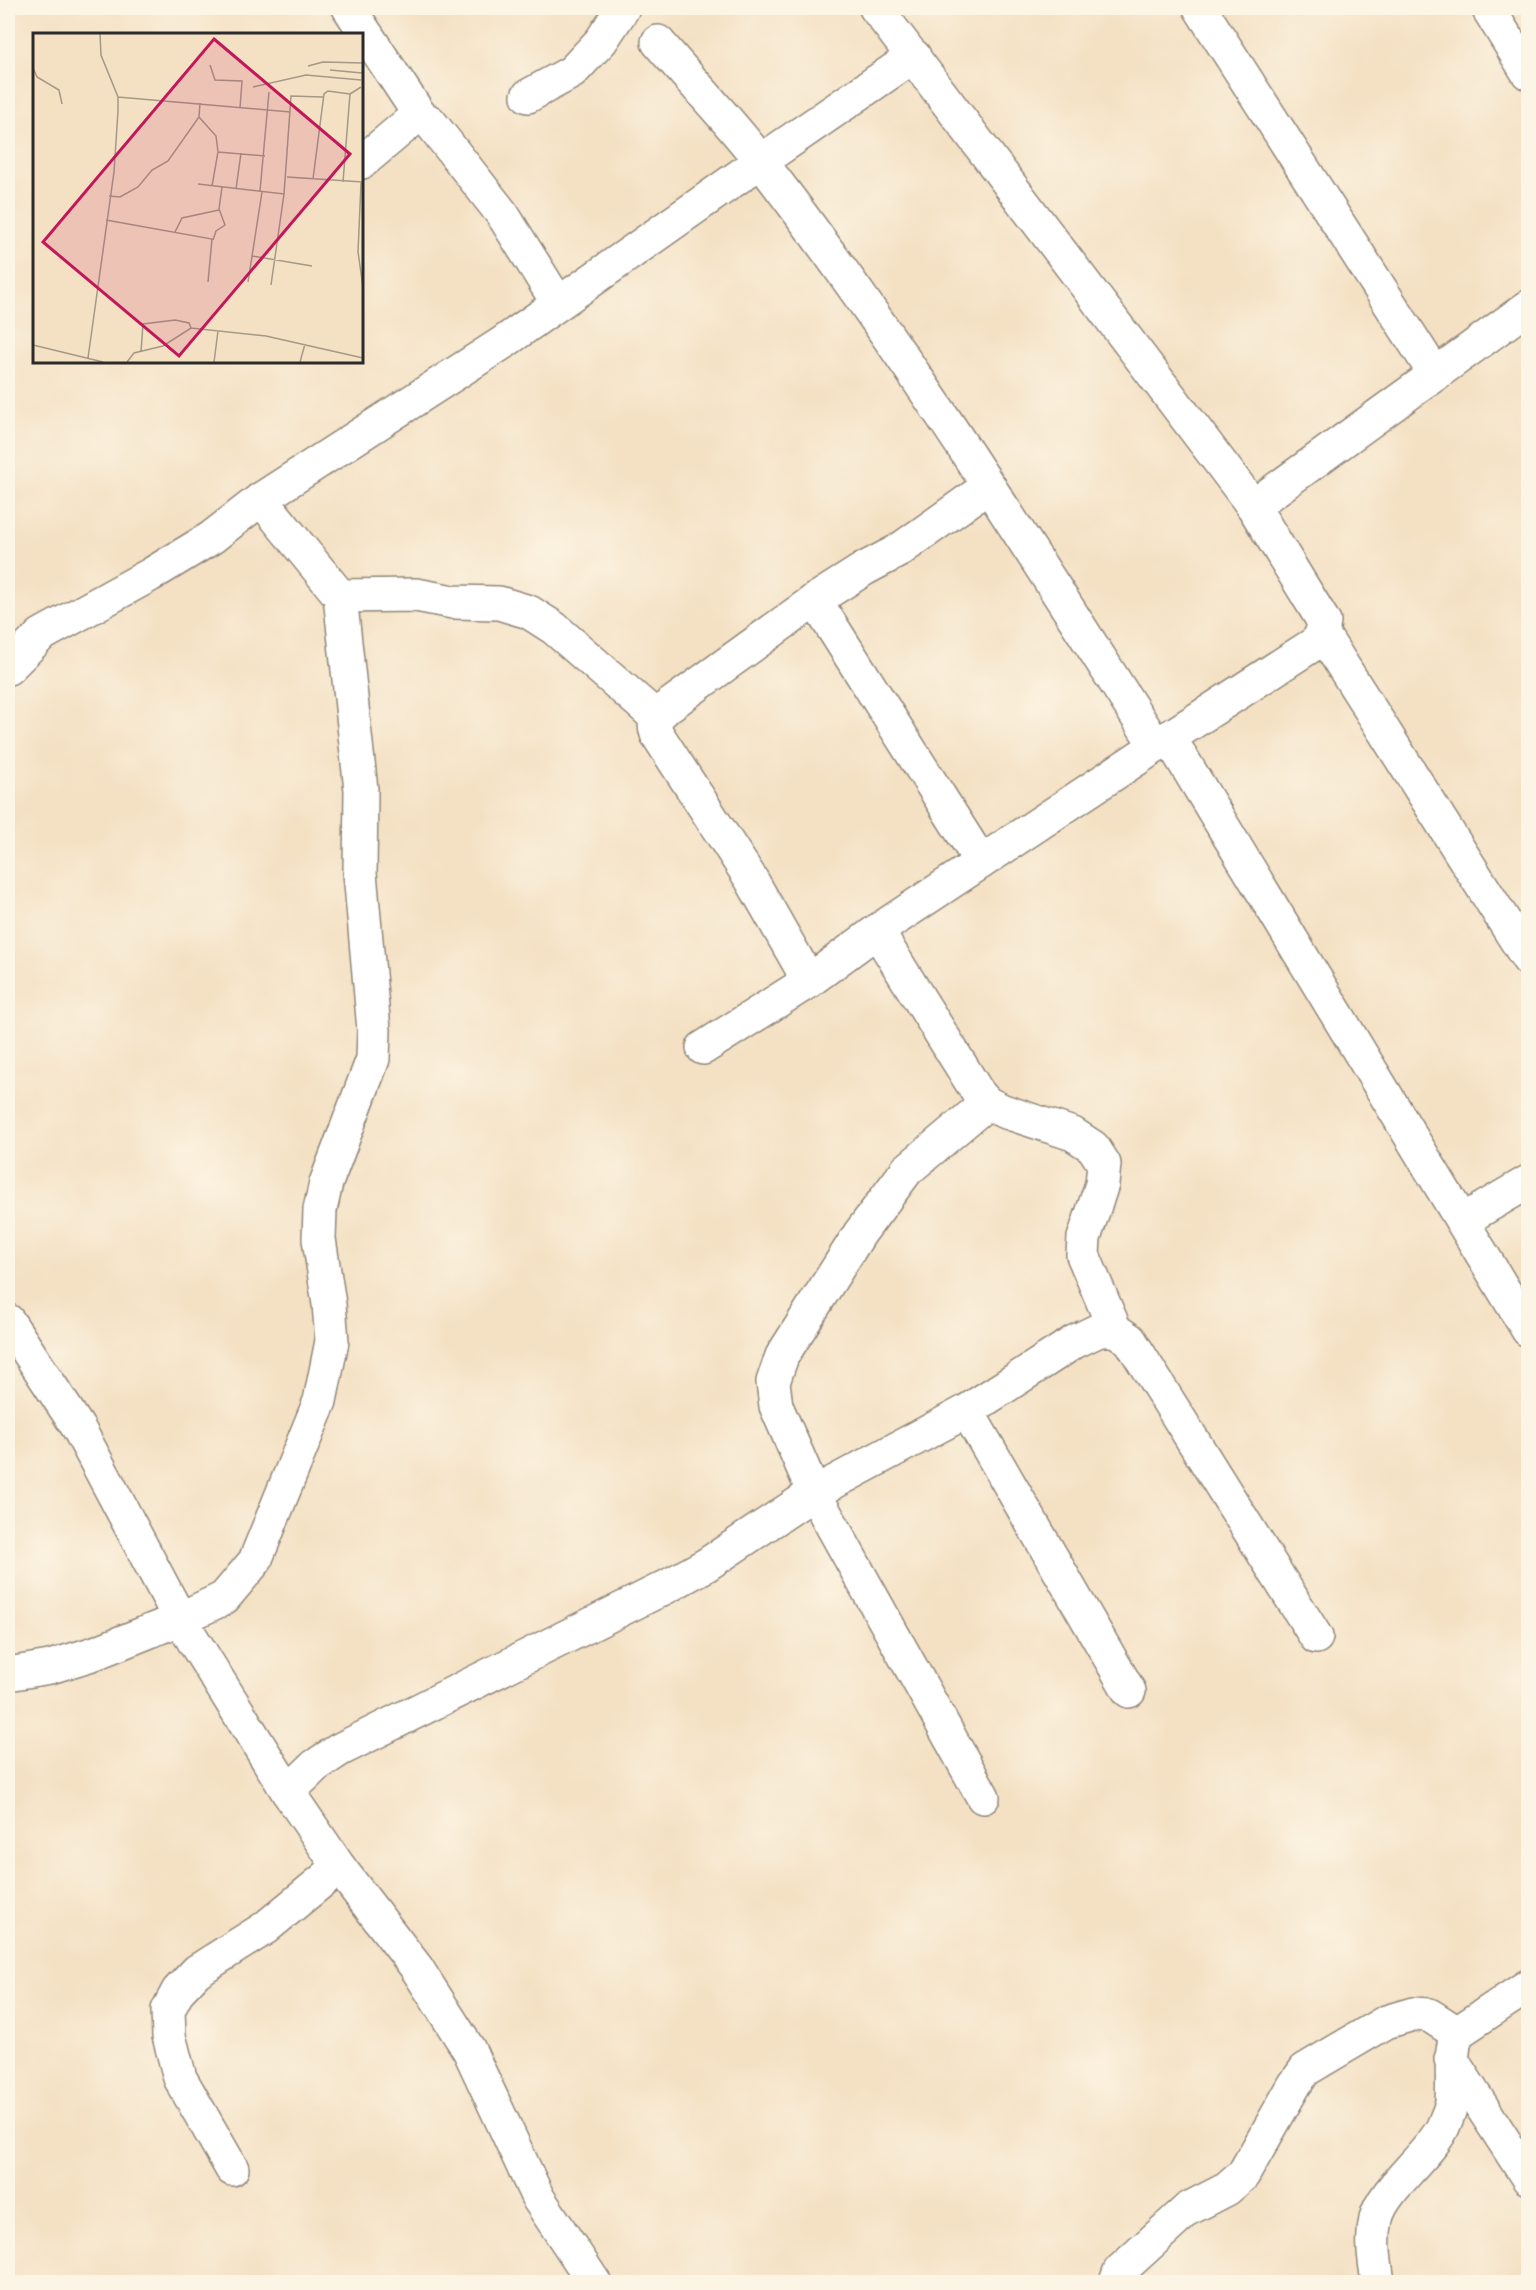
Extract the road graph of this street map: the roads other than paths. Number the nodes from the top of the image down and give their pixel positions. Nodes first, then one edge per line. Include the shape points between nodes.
1 (349, 8) edge
2 (623, 8) edge
3 (876, 8) edge
4 (1200, 8) edge
5 (1488, 8) edge
6 (658, 42) dead end
7 (914, 57) junction
8 (1528, 73) edge
9 (528, 96) dead end
10 (421, 117) junction
11 (363, 161) edge
12 (760, 161) junction
13 (558, 303) junction
14 (1528, 307) edge
15 (1435, 374) junction
16 (989, 486) junction
17 (261, 499) junction
18 (1253, 506) junction
19 (340, 596) junction
20 (815, 600) junction
21 (1322, 633) junction
22 (8, 668) edge
23 (656, 717) junction
24 (1162, 741) junction
25 (981, 862) junction
26 (878, 931) junction
27 (1528, 959) edge
28 (809, 981) junction
29 (703, 1048) dead end
30 (987, 1103) junction
31 (1528, 1182) edge
32 (1462, 1221) junction
33 (8, 1321) edge
34 (1115, 1330) junction
35 (1528, 1330) edge
36 (966, 1411) junction
37 (814, 1493) junction
38 (180, 1619) junction
39 (1316, 1637) dead end
40 (8, 1674) edge
41 (1129, 1691) dead end
42 (288, 1792) junction
43 (983, 1797) dead end
44 (339, 1867) junction
45 (1528, 1986) edge
46 (1454, 2046) junction
47 (232, 2169) dead end
48 (1528, 2178) edge
49 (594, 2283) edge
50 (1116, 2283) edge
51 (1378, 2283) edge

1 - 10 street
2 - 9 street via 572,72
3 - 7 street
4 - 15 street
5 - 8 street
6 - 12 street
7 - 12 street
7 - 18 street
10 - 11 street via 412,120
10 - 13 street via 430,122 503,215
12 - 13 street
12 - 16 street via 895,344
13 - 17 street
14 - 15 street
15 - 18 street
16 - 20 street via 898,551
16 - 24 street
17 - 19 street
17 - 22 street via 201,544 48,630
18 - 21 street via 1324,622
19 - 23 street via 416,595 453,602 499,603 529,612 554,628
19 - 38 street via 361,790 360,873 374,1030 373,1059 326,1183 320,1210 319,1239 332,1341 320,1401 255,1560 224,1598
20 - 23 street
20 - 25 street
21 - 24 street via 1317,642
21 - 27 street
23 - 28 street via 657,734 751,879
24 - 25 street
24 - 32 street
25 - 26 street
26 - 28 street
26 - 30 street
28 - 29 street
30 - 34 street via 1073,1134 1093,1148 1104,1164 1083,1255
30 - 37 street via 907,1170 860,1233 782,1356 773,1382 776,1406
31 - 32 street
32 - 35 street
33 - 38 street via 79,1429
34 - 36 street via 1099,1330 1074,1342
34 - 39 street via 1130,1340
36 - 37 street
36 - 41 street
37 - 42 street via 678,1581 339,1750
37 - 43 street
38 - 40 street via 96,1653
38 - 42 street
42 - 44 street
44 - 47 street via 265,1928 197,1971 178,1991 168,2010 168,2037 180,2078
44 - 49 street via 416,1967 469,2050 538,2198
45 - 46 street
46 - 48 street
46 - 50 street via 1429,2015 1413,2014 1386,2022 1305,2070 1243,2175 1227,2189 1188,2209 1120,2271
46 - 51 street via 1452,2103 1442,2129 1376,2217 1373,2247

